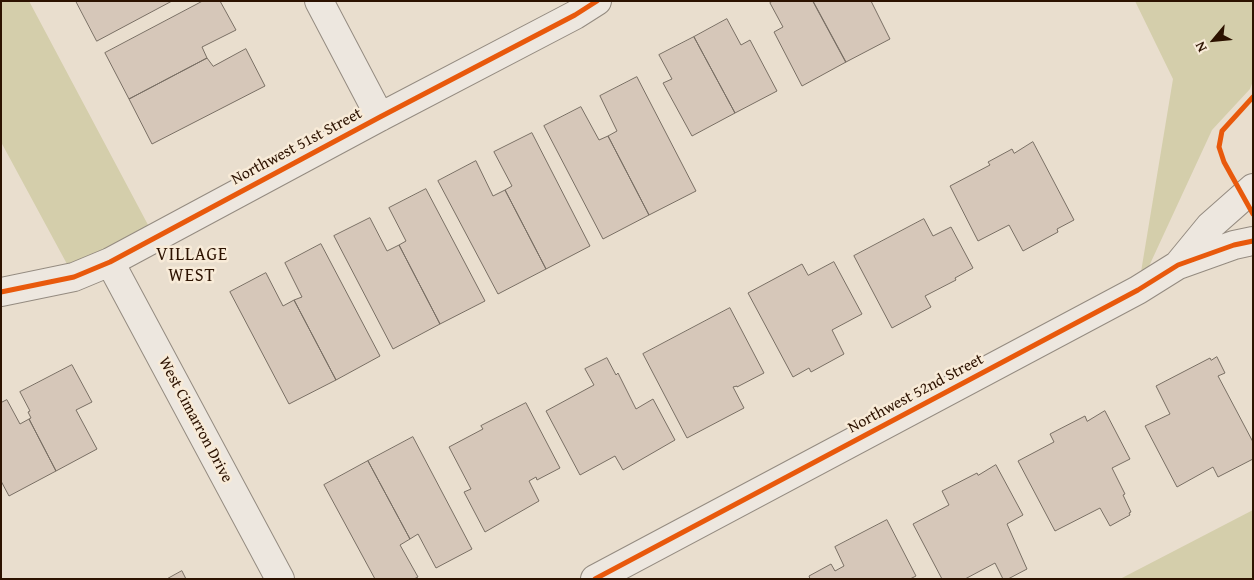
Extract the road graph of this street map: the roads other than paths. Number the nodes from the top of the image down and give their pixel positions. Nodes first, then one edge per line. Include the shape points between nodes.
1 (319, 1) edge
2 (597, 1) edge
3 (380, 117) junction
4 (1253, 188) edge
5 (1253, 241) edge
6 (110, 262) junction
7 (1178, 265) junction
8 (1, 292) edge
9 (280, 579) edge
10 (595, 579) edge

1 - 3 street
2 - 3 street, Northwest 51st Street
3 - 6 street, Northwest 51st Street
4 - 7 street, Northwest 52nd Street via 1210,226
5 - 7 street, Northwest 52nd Street
6 - 8 street, Northwest 51st Street via 74,277
6 - 9 street, West Cimarron Drive
7 - 10 street, Northwest 52nd Street via 1138,290

